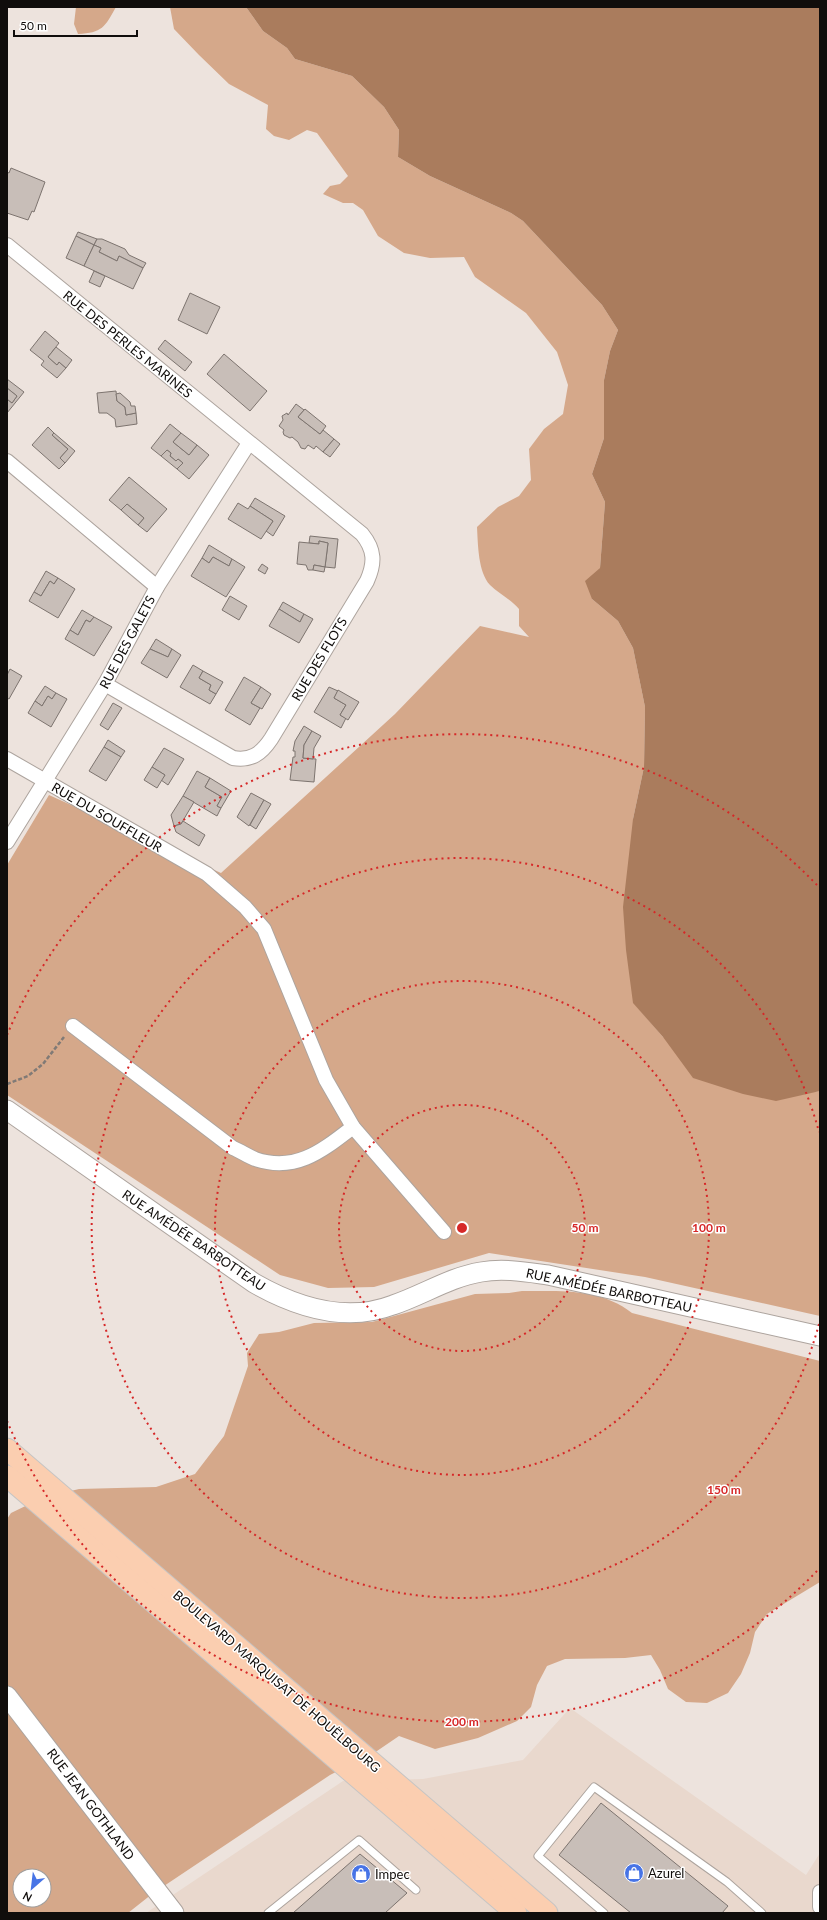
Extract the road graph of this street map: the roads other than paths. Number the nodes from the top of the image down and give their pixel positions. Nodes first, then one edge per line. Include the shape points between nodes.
1 (7, 245) edge
2 (249, 443) junction
3 (7, 461) edge
4 (156, 587) junction
5 (105, 684) junction
6 (7, 759) edge
7 (46, 782) junction
8 (7, 842) edge
9 (73, 1026) road end
10 (7, 1110) edge
11 (353, 1127) junction
12 (444, 1232) dead end
13 (820, 1336) edge
14 (7, 1449) edge
15 (7, 1476) edge
16 (7, 1696) edge
17 (416, 1890) dead end
18 (820, 1892) edge
19 (820, 1907) edge
20 (820, 1912) edge
21 (174, 1913) edge
22 (268, 1913) edge
23 (516, 1913) edge
24 (547, 1913) edge
25 (604, 1913) edge
26 (762, 1913) edge
27 (813, 1913) edge

1 - 2 street, RUE DES PERLES MARINES
2 - 4 street, RUE DES GALETS
2 - 5 street, RUE DES FLOTS via 370,543 374,558 367,581 264,750 249,758 233,758 223,753
3 - 4 street
4 - 5 street, RUE DES GALETS
5 - 7 street, RUE DES GALETS
6 - 7 street, RUE DU SOUFFLEUR
7 - 8 street, RUE DES GALETS
7 - 11 street, RUE DU SOUFFLEUR via 207,874 245,907 264,928 326,1080
9 - 11 street via 233,1148 256,1159 277,1163 304,1160 324,1150
10 - 13 street, RUE AMÉDÉE BARBOTTEAU via 254,1283 299,1305 343,1313 375,1311 468,1275 515,1271 548,1275
11 - 12 street, RUE DU SOUFFLEUR
14 - 24 main road, BOULEVARD MARQUISAT DE HOUËLBOURG
15 - 23 main road, BOULEVARD MARQUISAT DE HOUËLBOURG
16 - 21 street, RUE JEAN GOTHLAND
17 - 22 lane via 359,1840
18 - 19 street
20 - 27 lane
25 - 26 lane via 538,1856 594,1787 727,1882

